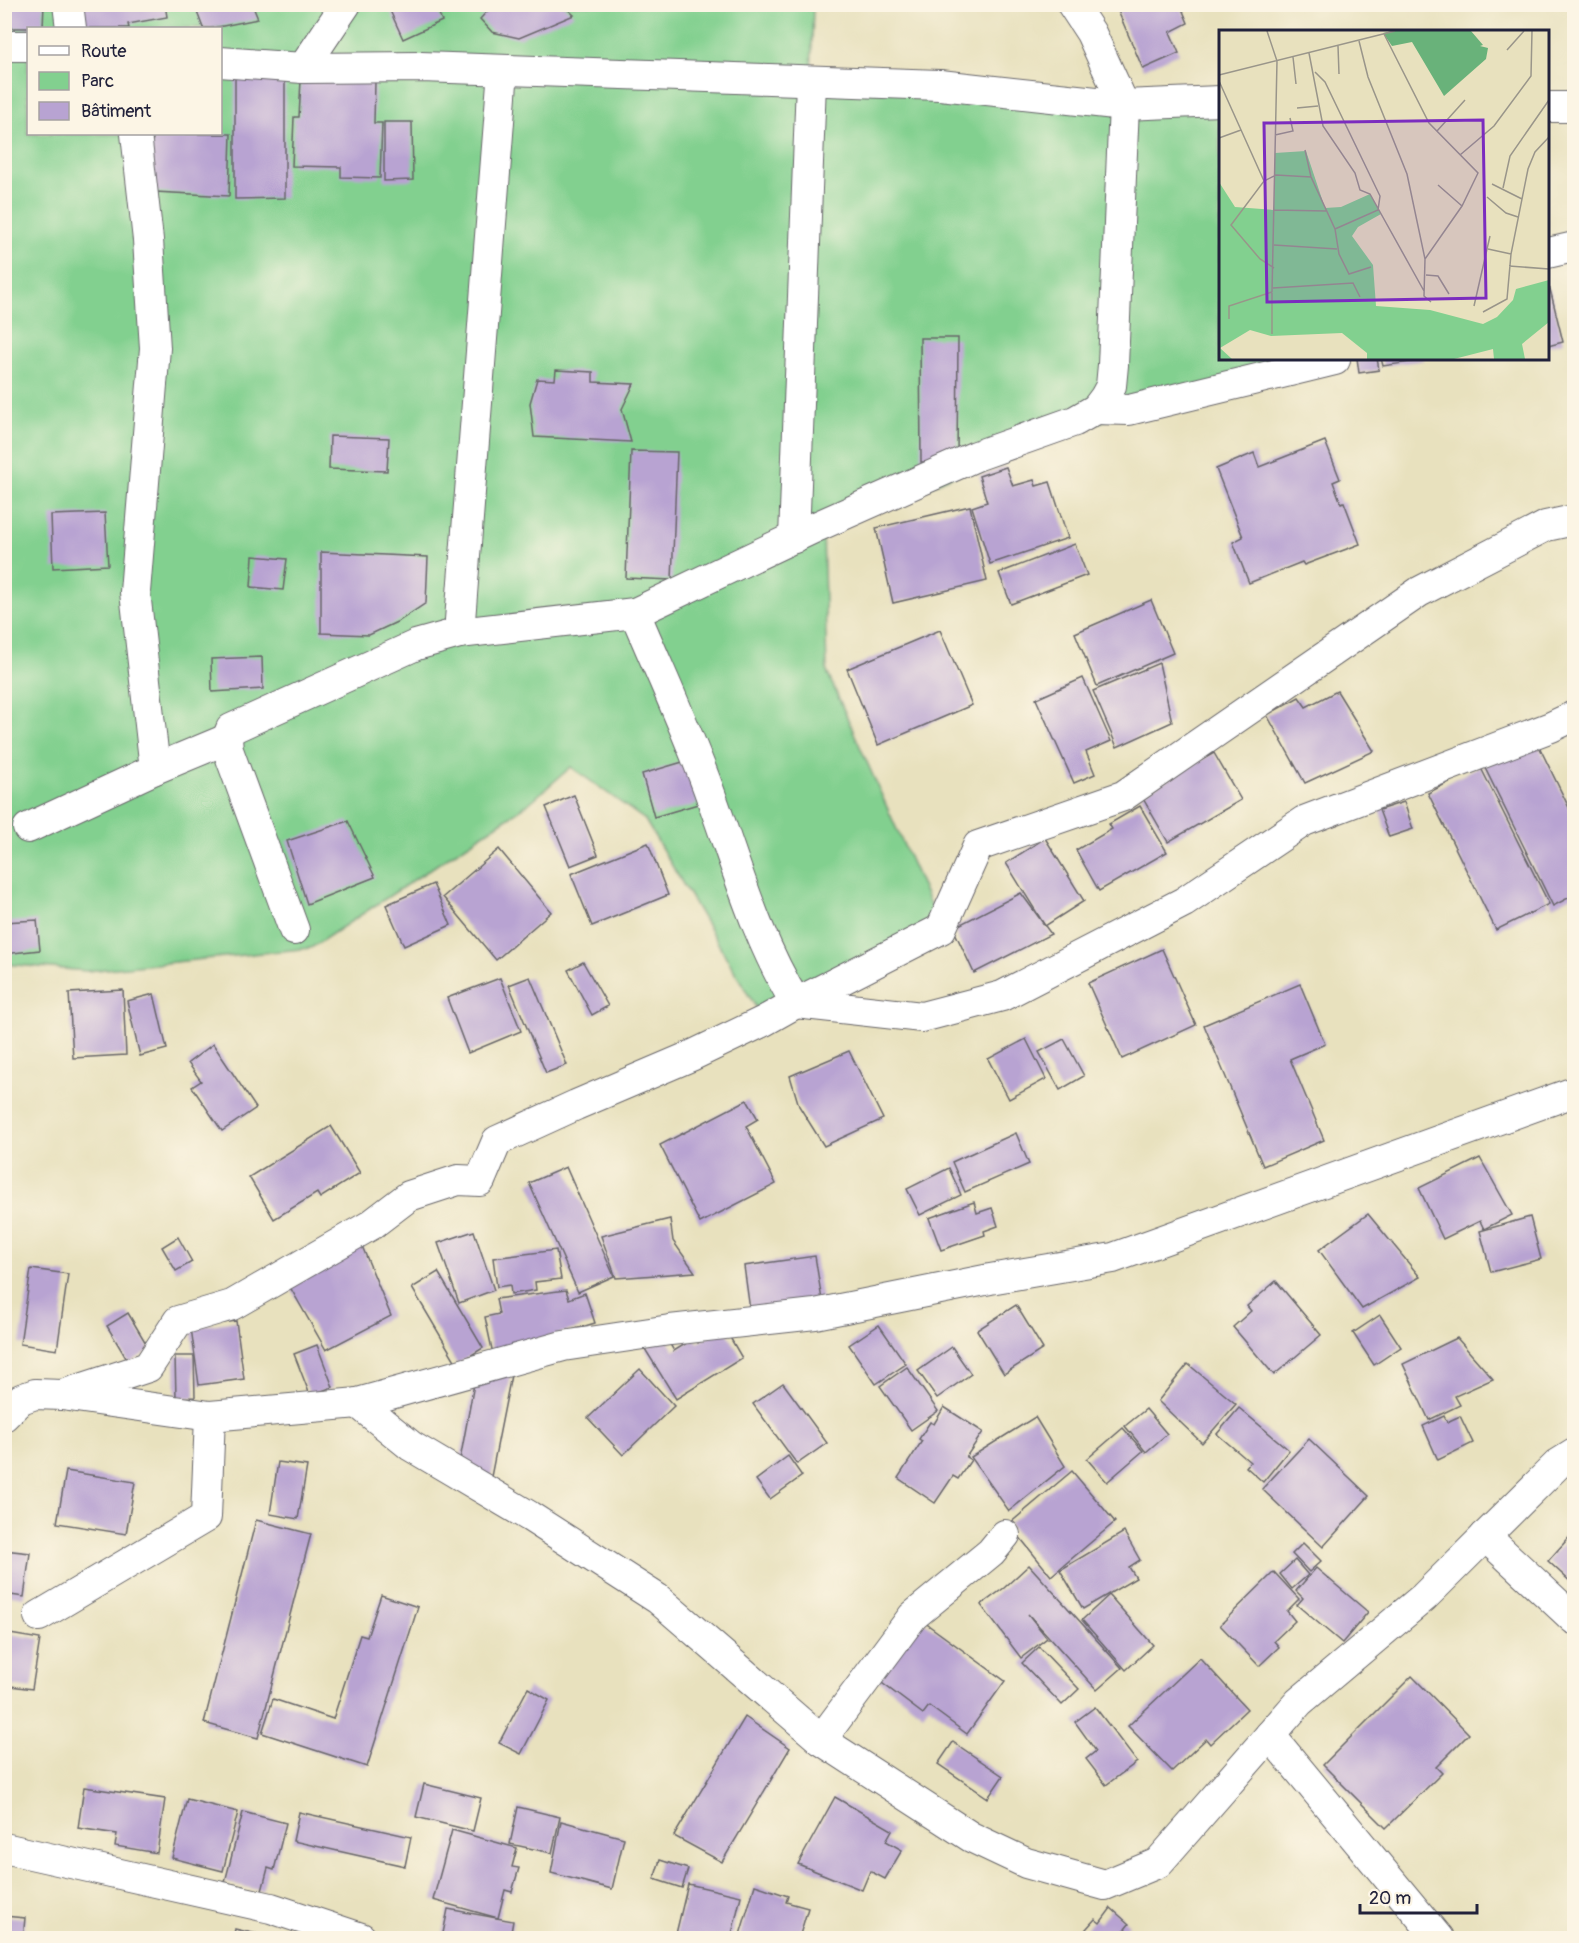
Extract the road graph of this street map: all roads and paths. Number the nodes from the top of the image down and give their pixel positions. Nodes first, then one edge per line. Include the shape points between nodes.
1 (68, 4) edge
2 (346, 4) edge
3 (1072, 4) edge
4 (71, 27) edge
5 (4, 46) edge
6 (27, 46) edge
7 (222, 62) edge
8 (303, 68) junction
9 (503, 70) junction
10 (811, 82) junction
11 (1219, 101) edge
12 (1124, 105) junction
13 (1575, 106) edge
14 (1549, 107) edge
15 (136, 135) edge
16 (1575, 247) edge
17 (1549, 253) edge
18 (1335, 360) dead end
19 (1096, 409) junction
20 (1575, 520) edge
21 (794, 538) junction
22 (635, 613) junction
23 (459, 633) junction
24 (1575, 716) edge
25 (227, 738) junction
26 (155, 769) junction
27 (28, 828) dead end
28 (294, 930) dead end
29 (796, 1003) junction
30 (1575, 1092) edge
31 (62, 1395) junction
32 (358, 1403) junction
33 (4, 1416) edge
34 (210, 1416) junction
35 (1575, 1454) edge
36 (1005, 1534) dead end
37 (1485, 1536) junction
38 (39, 1616) dead end
39 (1575, 1619) edge
40 (1270, 1735) junction
41 (821, 1740) junction
42 (4, 1848) edge
43 (361, 1938) edge
44 (1438, 1938) edge

1 - 4 street
2 - 8 street
3 - 12 street via 1091,33
5 - 6 street
7 - 8 street
8 - 9 street
9 - 10 street
9 - 23 street
10 - 12 street via 940,85
10 - 21 street
11 - 12 street
12 - 19 street via 1113,365 1111,386
13 - 14 street
15 - 26 street via 155,348 135,592
16 - 17 street
18 - 19 street via 1130,410
19 - 21 street via 1075,421 976,456
20 - 29 street via 1546,526 1419,592 1123,796 978,846 941,929
21 - 22 street
22 - 23 street
22 - 29 street via 712,799 760,930
23 - 25 street via 416,645 362,669 231,729
24 - 29 street via 1304,821 1184,902 1002,996 922,1017
25 - 26 street
25 - 28 street via 228,750
26 - 27 street
29 - 31 street via 691,1056 497,1141 480,1180 458,1180 409,1196 371,1225 232,1305 178,1321 148,1367
30 - 32 street via 1113,1258 815,1314 563,1346
31 - 33 street via 28,1395
31 - 34 street
32 - 34 street
32 - 41 street via 411,1446 658,1599
34 - 38 street via 206,1517
35 - 37 street via 1558,1464
36 - 41 street via 991,1552 913,1616
37 - 39 street
37 - 40 street via 1424,1597 1299,1702
40 - 41 street via 1158,1863 1105,1885 1026,1863 971,1837
40 - 44 street
42 - 43 street via 271,1908

